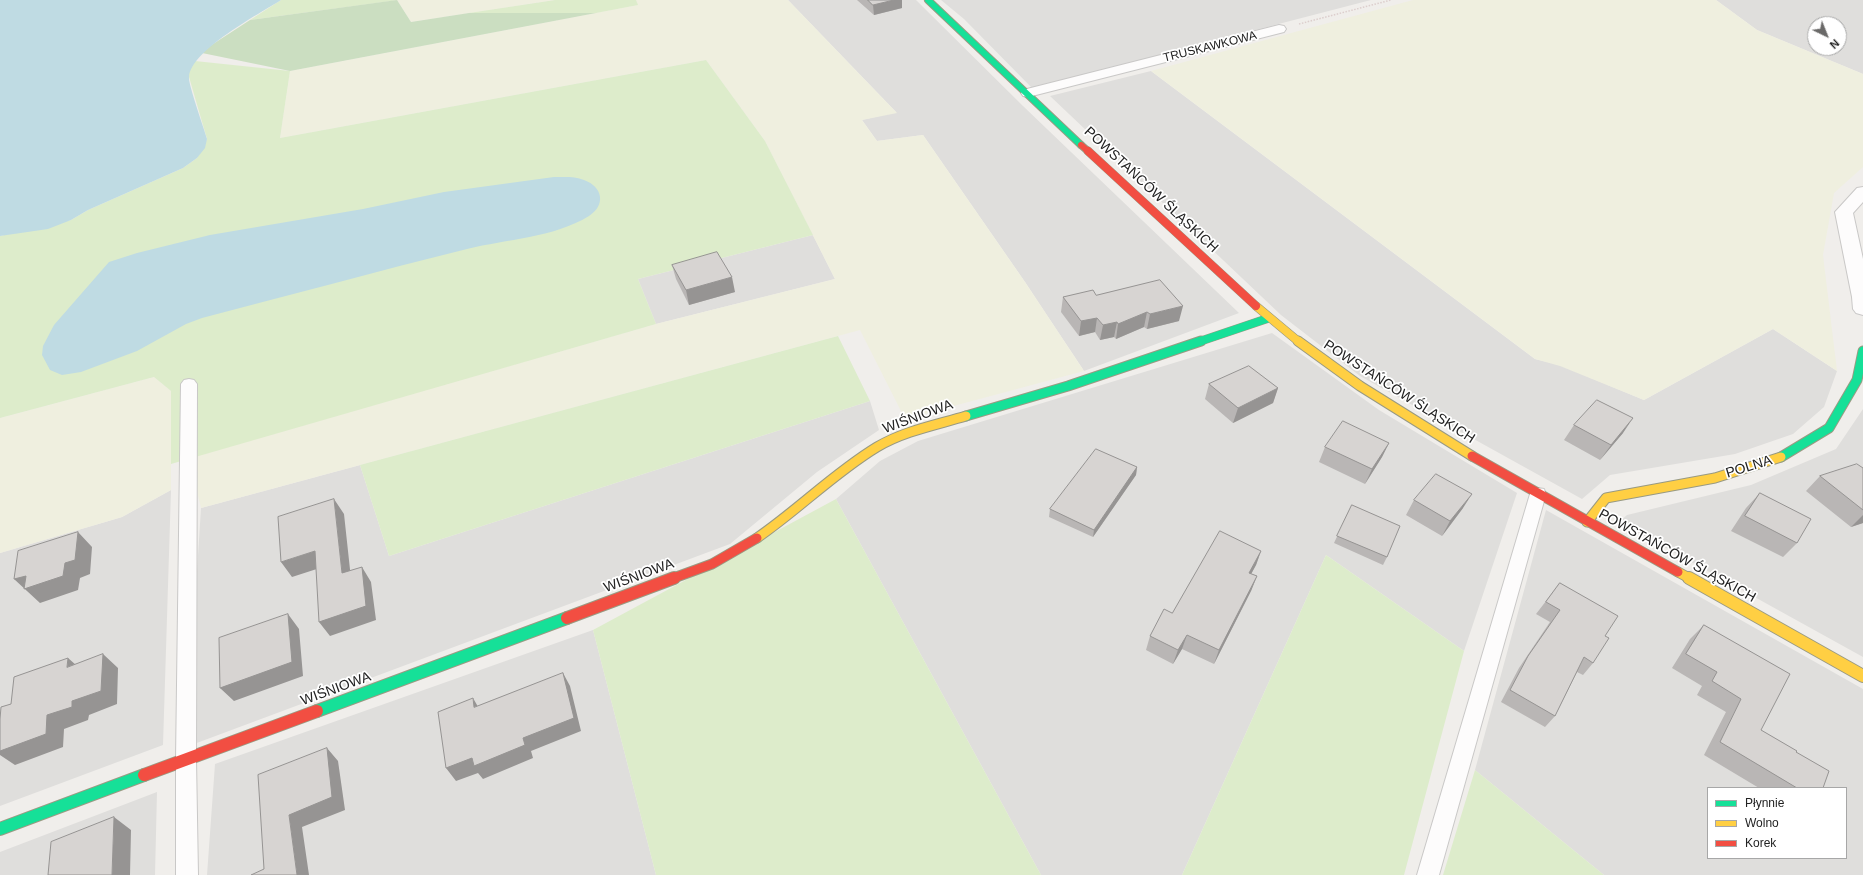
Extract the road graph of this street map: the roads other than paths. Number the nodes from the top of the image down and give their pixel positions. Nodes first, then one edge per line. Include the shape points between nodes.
1 (928, 0) edge
2 (1279, 29) road end
3 (1028, 93) junction
4 (1863, 192) edge
5 (1863, 309) edge
6 (1269, 318) junction
7 (1863, 350) edge
8 (189, 384) dead end
9 (1538, 494) junction
10 (1587, 522) junction
11 (1863, 676) edge
12 (186, 759) junction
13 (0, 829) edge
14 (187, 875) edge
15 (1428, 875) edge

1 - 3 street, POWSTAŃCÓW ŚLĄSKICH
2 - 3 street, TRUSKAWKOWA
3 - 6 street, POWSTAŃCÓW ŚLĄSKICH
4 - 5 street via 1844,212
6 - 9 street, POWSTAŃCÓW ŚLĄSKICH via 1318,358 1401,414
6 - 12 street, WIŚNIOWA via 1068,386 903,435 867,453 774,526 712,564
7 - 10 street, POLNA via 1857,380 1829,428 1782,458 1715,478 1606,498
8 - 12 lane
9 - 10 street, POWSTAŃCÓW ŚLĄSKICH
9 - 15 lane
10 - 11 street, POWSTAŃCÓW ŚLĄSKICH
12 - 13 street, WIŚNIOWA
12 - 14 lane

